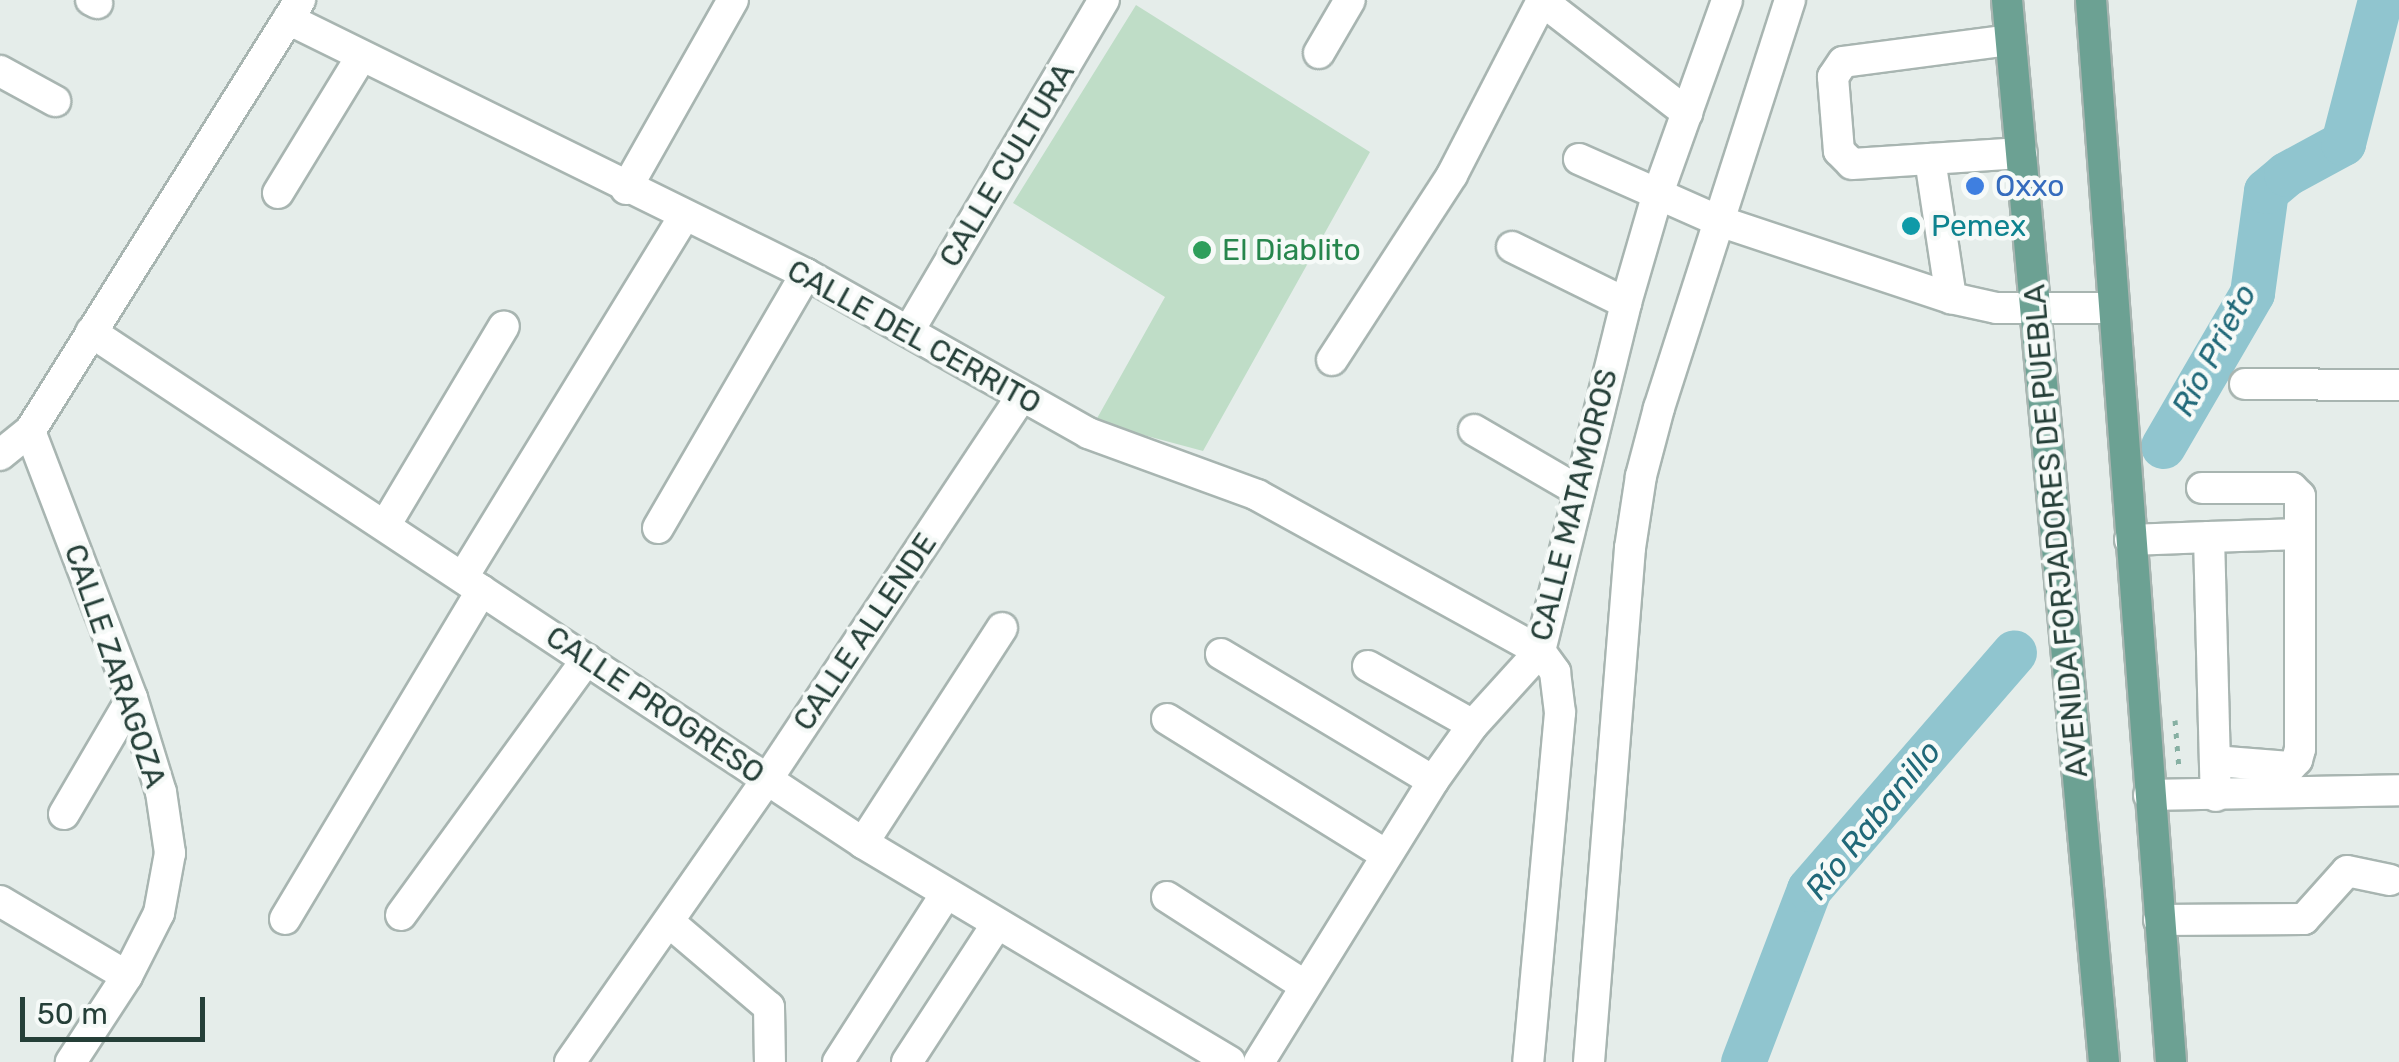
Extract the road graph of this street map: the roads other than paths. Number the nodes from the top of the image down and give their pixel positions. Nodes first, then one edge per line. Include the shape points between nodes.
1 (733, 0) edge
2 (1104, 0) edge
3 (1350, 0) edge
4 (1541, 0) edge
5 (1727, 0) edge
6 (1790, 0) edge
7 (2007, 0) edge
8 (2092, 0) edge
9 (294, 10) edge
10 (2010, 40) junction
11 (1318, 53) dead end
12 (361, 57) junction
13 (0, 71) edge
14 (55, 100) dead end
15 (1687, 113) junction
16 (2022, 152) junction
17 (1579, 159) dead end
18 (1930, 159) junction
19 (626, 189) junction
20 (278, 192) dead end
21 (1657, 196) junction
22 (684, 216) junction
23 (1719, 221) junction
24 (1512, 247) dead end
25 (806, 274) junction
26 (1951, 298) junction
27 (1626, 303) junction
28 (2114, 308) junction
29 (2036, 309) junction
30 (504, 326) dead end
31 (910, 329) junction
32 (91, 332) junction
33 (1332, 360) dead end
34 (2245, 384) dead end
35 (2399, 384) edge
36 (1021, 397) junction
37 (1474, 430) dead end
38 (30, 431) junction
39 (0, 455) edge
40 (2202, 488) dead end
41 (1577, 490) junction
42 (386, 524) junction
43 (658, 528) dead end
44 (2300, 534) junction
45 (2209, 537) junction
46 (2130, 540) junction
47 (473, 583) junction
48 (1002, 628) dead end
49 (1540, 651) junction
50 (1221, 654) dead end
51 (587, 659) junction
52 (1368, 666) dead end
53 (132, 698) junction
54 (1167, 719) dead end
55 (1473, 725) junction
56 (2216, 761) junction
57 (766, 780) junction
58 (1433, 781) junction
59 (2399, 790) edge
60 (2149, 794) junction
61 (2216, 796) junction
62 (64, 814) dead end
63 (864, 843) junction
64 (1386, 855) junction
65 (2390, 880) dead end
66 (946, 894) junction
67 (1167, 897) dead end
68 (0, 901) edge
69 (401, 914) dead end
70 (285, 919) dead end
71 (2159, 920) junction
72 (669, 922) junction
73 (997, 924) junction
74 (128, 976) junction
75 (1304, 985) junction
76 (70, 1062) edge
77 (570, 1062) edge
78 (770, 1062) edge
79 (838, 1062) edge
80 (907, 1062) edge
81 (1230, 1062) edge
82 (1260, 1062) edge
83 (1528, 1062) edge
84 (1589, 1062) edge
85 (2104, 1062) edge
86 (2171, 1062) edge

1 - 19 street
2 - 31 street, CALLE CULTURA
3 - 11 street
4 - 15 street
4 - 33 street via 1452,175
5 - 15 street, CALLE MATAMOROS
6 - 23 street
7 - 10 main road, AVENIDA FORJADORES DE PUEBLA
8 - 28 main road
9 - 12 street, CALLE DEL CERRITO
9 - 32 street
10 - 16 main road, AVENIDA FORJADORES DE PUEBLA
10 - 18 street via 1836,67 1838,150 1844,158 1852,164
12 - 19 street, CALLE DEL CERRITO
12 - 20 street
13 - 14 street
15 - 21 street, CALLE MATAMOROS
16 - 18 street
16 - 29 main road, AVENIDA FORJADORES DE PUEBLA
17 - 21 street
18 - 26 street
19 - 22 street, CALLE DEL CERRITO
21 - 23 street
21 - 27 street, CALLE MATAMOROS
22 - 25 street, CALLE DEL CERRITO
22 - 47 street
23 - 26 street
23 - 84 street via 1641,476
24 - 27 street
25 - 31 street, CALLE DEL CERRITO
25 - 43 street
26 - 29 street
27 - 41 street, CALLE MATAMOROS
28 - 29 street
28 - 46 main road
29 - 85 main road, AVENIDA FORJADORES DE PUEBLA
30 - 42 street
31 - 36 street, CALLE DEL CERRITO
32 - 38 street
32 - 42 street, CALLE PROGRESO
34 - 35 street
36 - 49 street, CALLE DEL CERRITO via 1126,450 1257,496
36 - 57 street, CALLE ALLENDE
37 - 41 street
38 - 39 street
38 - 53 street, CALLE ZARAGOZA
40 - 44 street via 2292,488 2300,496
41 - 49 street, CALLE MATAMOROS
42 - 47 street, CALLE PROGRESO
44 - 45 street
44 - 56 street via 2297,760 2290,766
45 - 46 street
45 - 56 street
46 - 60 main road
47 - 51 street, CALLE PROGRESO
47 - 70 street
48 - 63 street
49 - 55 street, CALLE MATAMOROS
49 - 83 street via 1555,672 1560,713
50 - 58 street
51 - 57 street, CALLE PROGRESO
51 - 69 street
52 - 55 street
53 - 62 street
53 - 74 street, CALLE ZARAGOZA via 161,792 170,853 159,913
54 - 64 street
55 - 58 street, CALLE MATAMOROS
56 - 61 street
57 - 63 street, CALLE PROGRESO
57 - 72 street, CALLE ALLENDE
58 - 64 street, CALLE MATAMOROS
59 - 61 street
60 - 61 street
60 - 71 main road
63 - 66 street, CALLE PROGRESO
64 - 75 street, CALLE MATAMOROS
65 - 71 street via 2347,872 2304,919
66 - 73 street, CALLE PROGRESO
66 - 79 street
67 - 75 street
68 - 74 street
71 - 86 main road
72 - 77 street, CALLE ALLENDE
72 - 78 street via 769,1007
73 - 80 street
73 - 81 street, CALLE PROGRESO
74 - 76 street, CALLE ZARAGOZA
75 - 82 street, CALLE MATAMOROS

